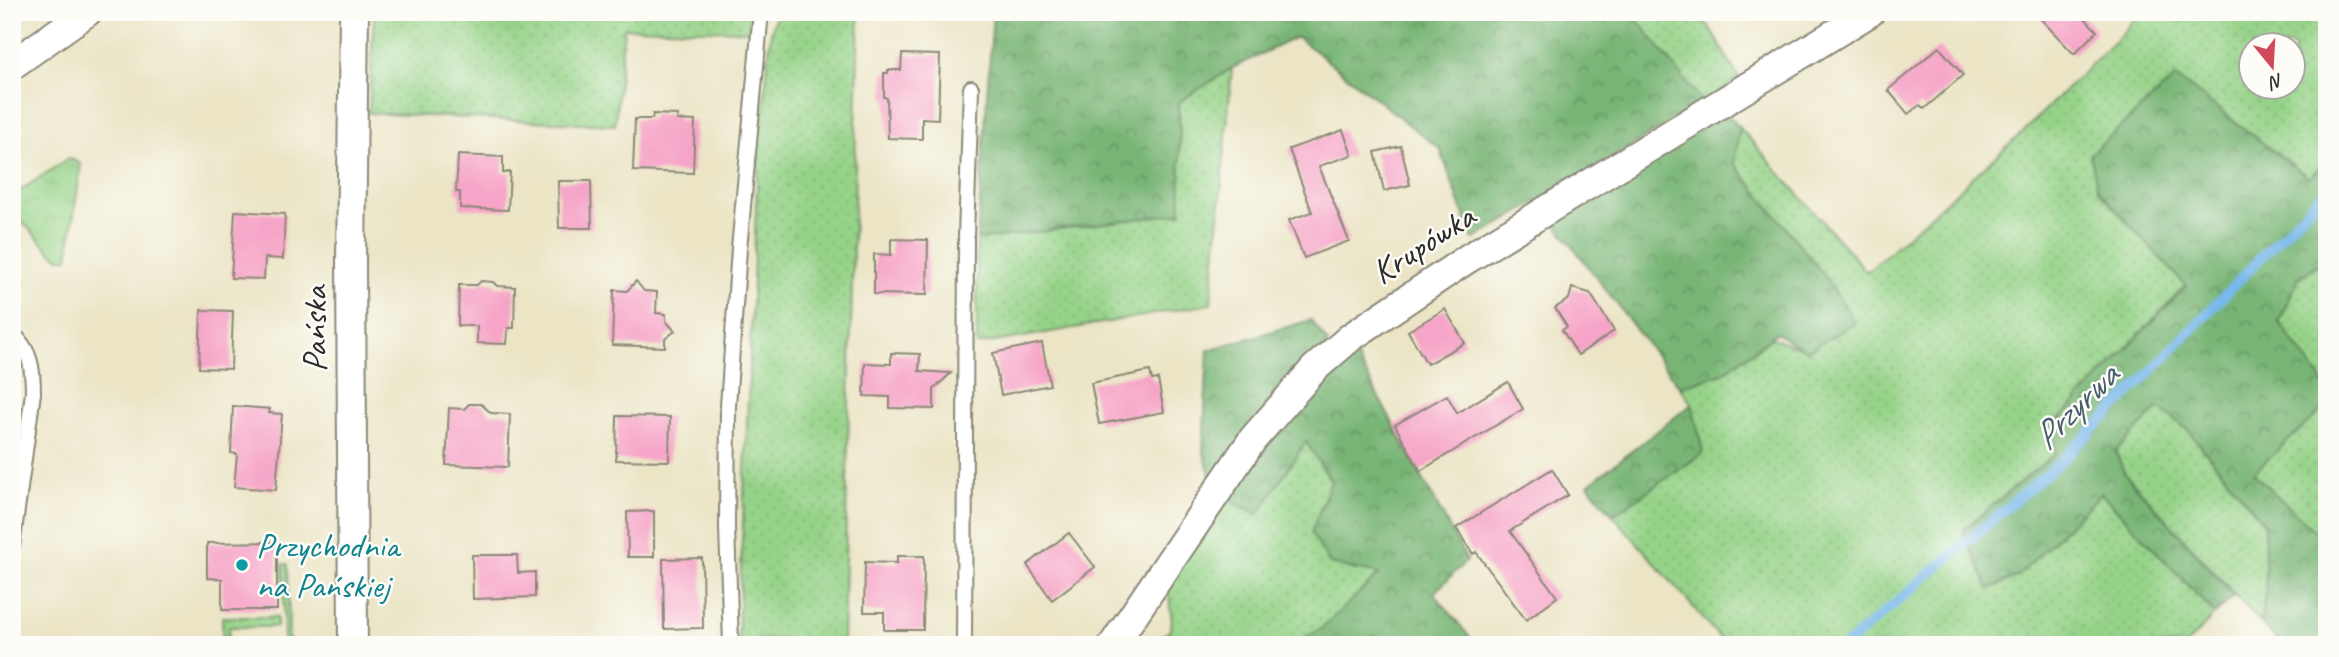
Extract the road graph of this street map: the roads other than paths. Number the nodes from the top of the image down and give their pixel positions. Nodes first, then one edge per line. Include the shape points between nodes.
1 (88, 12) edge
2 (354, 12) edge
3 (761, 12) edge
4 (1870, 12) edge
5 (12, 65) edge
6 (971, 88) dead end
7 (12, 333) edge
8 (12, 546) edge
9 (353, 645) edge
10 (731, 645) edge
11 (964, 645) edge
12 (1113, 645) edge

1 - 5 street
2 - 9 street, Pańska
3 - 10 lane via 729,406
4 - 12 street, Krupówka via 1467,259 1351,337 1315,369 1253,439
6 - 11 lane
7 - 8 lane via 30,355 33,393

